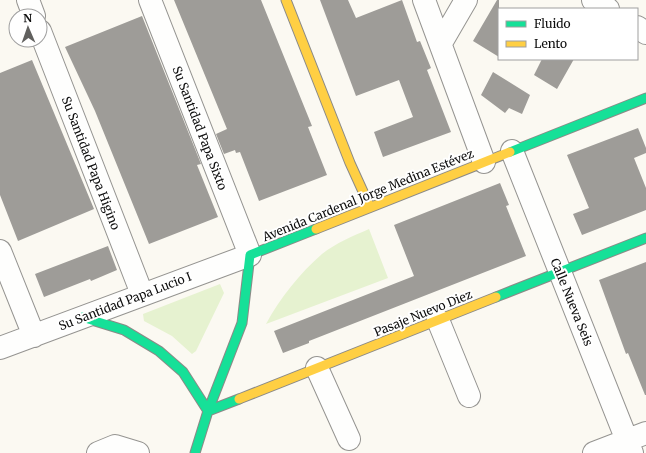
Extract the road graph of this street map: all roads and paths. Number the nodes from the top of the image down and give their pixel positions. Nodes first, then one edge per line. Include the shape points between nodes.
1 (150, 0) edge
2 (286, 0) edge
3 (424, 0) edge
4 (466, 0) edge
5 (593, 0) edge
6 (606, 8) edge
7 (441, 43) junction
8 (47, 48) edge
9 (646, 98) edge
10 (512, 151) junction
11 (484, 162) junction
12 (370, 207) junction
13 (646, 238) edge
14 (0, 251) edge
15 (250, 255) junction
16 (560, 272) junction
17 (142, 294) junction
18 (82, 317) junction
19 (438, 320) junction
20 (34, 336) junction
21 (0, 348) edge
22 (317, 368) junction
23 (469, 396) dead end
24 (208, 411) junction
25 (349, 439) dead end
26 (635, 442) edge
27 (98, 453) edge
28 (138, 453) edge
29 (195, 453) edge
30 (594, 453) edge

1 - 15 street, Su Santidad Papa Sixto
2 - 12 street
3 - 7 street
4 - 7 street
5 - 6 street
7 - 11 street
8 - 17 street, Su Santidad Papa Higino
9 - 10 street, Avenida Cardenal Jorge Medina Estévez
10 - 11 street, Avenida Cardenal Jorge Medina Estévez
10 - 16 street, Calle Nueva Seis
11 - 12 street, Avenida Cardenal Jorge Medina Estévez
12 - 15 street, Avenida Cardenal Jorge Medina Estévez
13 - 16 street, Pasaje Nuevo Diez
14 - 20 street
15 - 17 street, Su Santidad Papa Lucio I
15 - 24 street via 242,323
16 - 19 street, Pasaje Nuevo Diez
16 - 26 street, Calle Nueva Seis
17 - 18 street, Su Santidad Papa Lucio I
18 - 20 street, Su Santidad Papa Lucio I
18 - 24 street via 124,330 159,351 183,372
19 - 22 street, Pasaje Nuevo Diez
19 - 23 street
20 - 21 street, Su Santidad Papa Lucio I
22 - 24 street, Pasaje Nuevo Diez
22 - 25 street
24 - 29 street
26 - 30 street
27 - 28 street via 115,446

